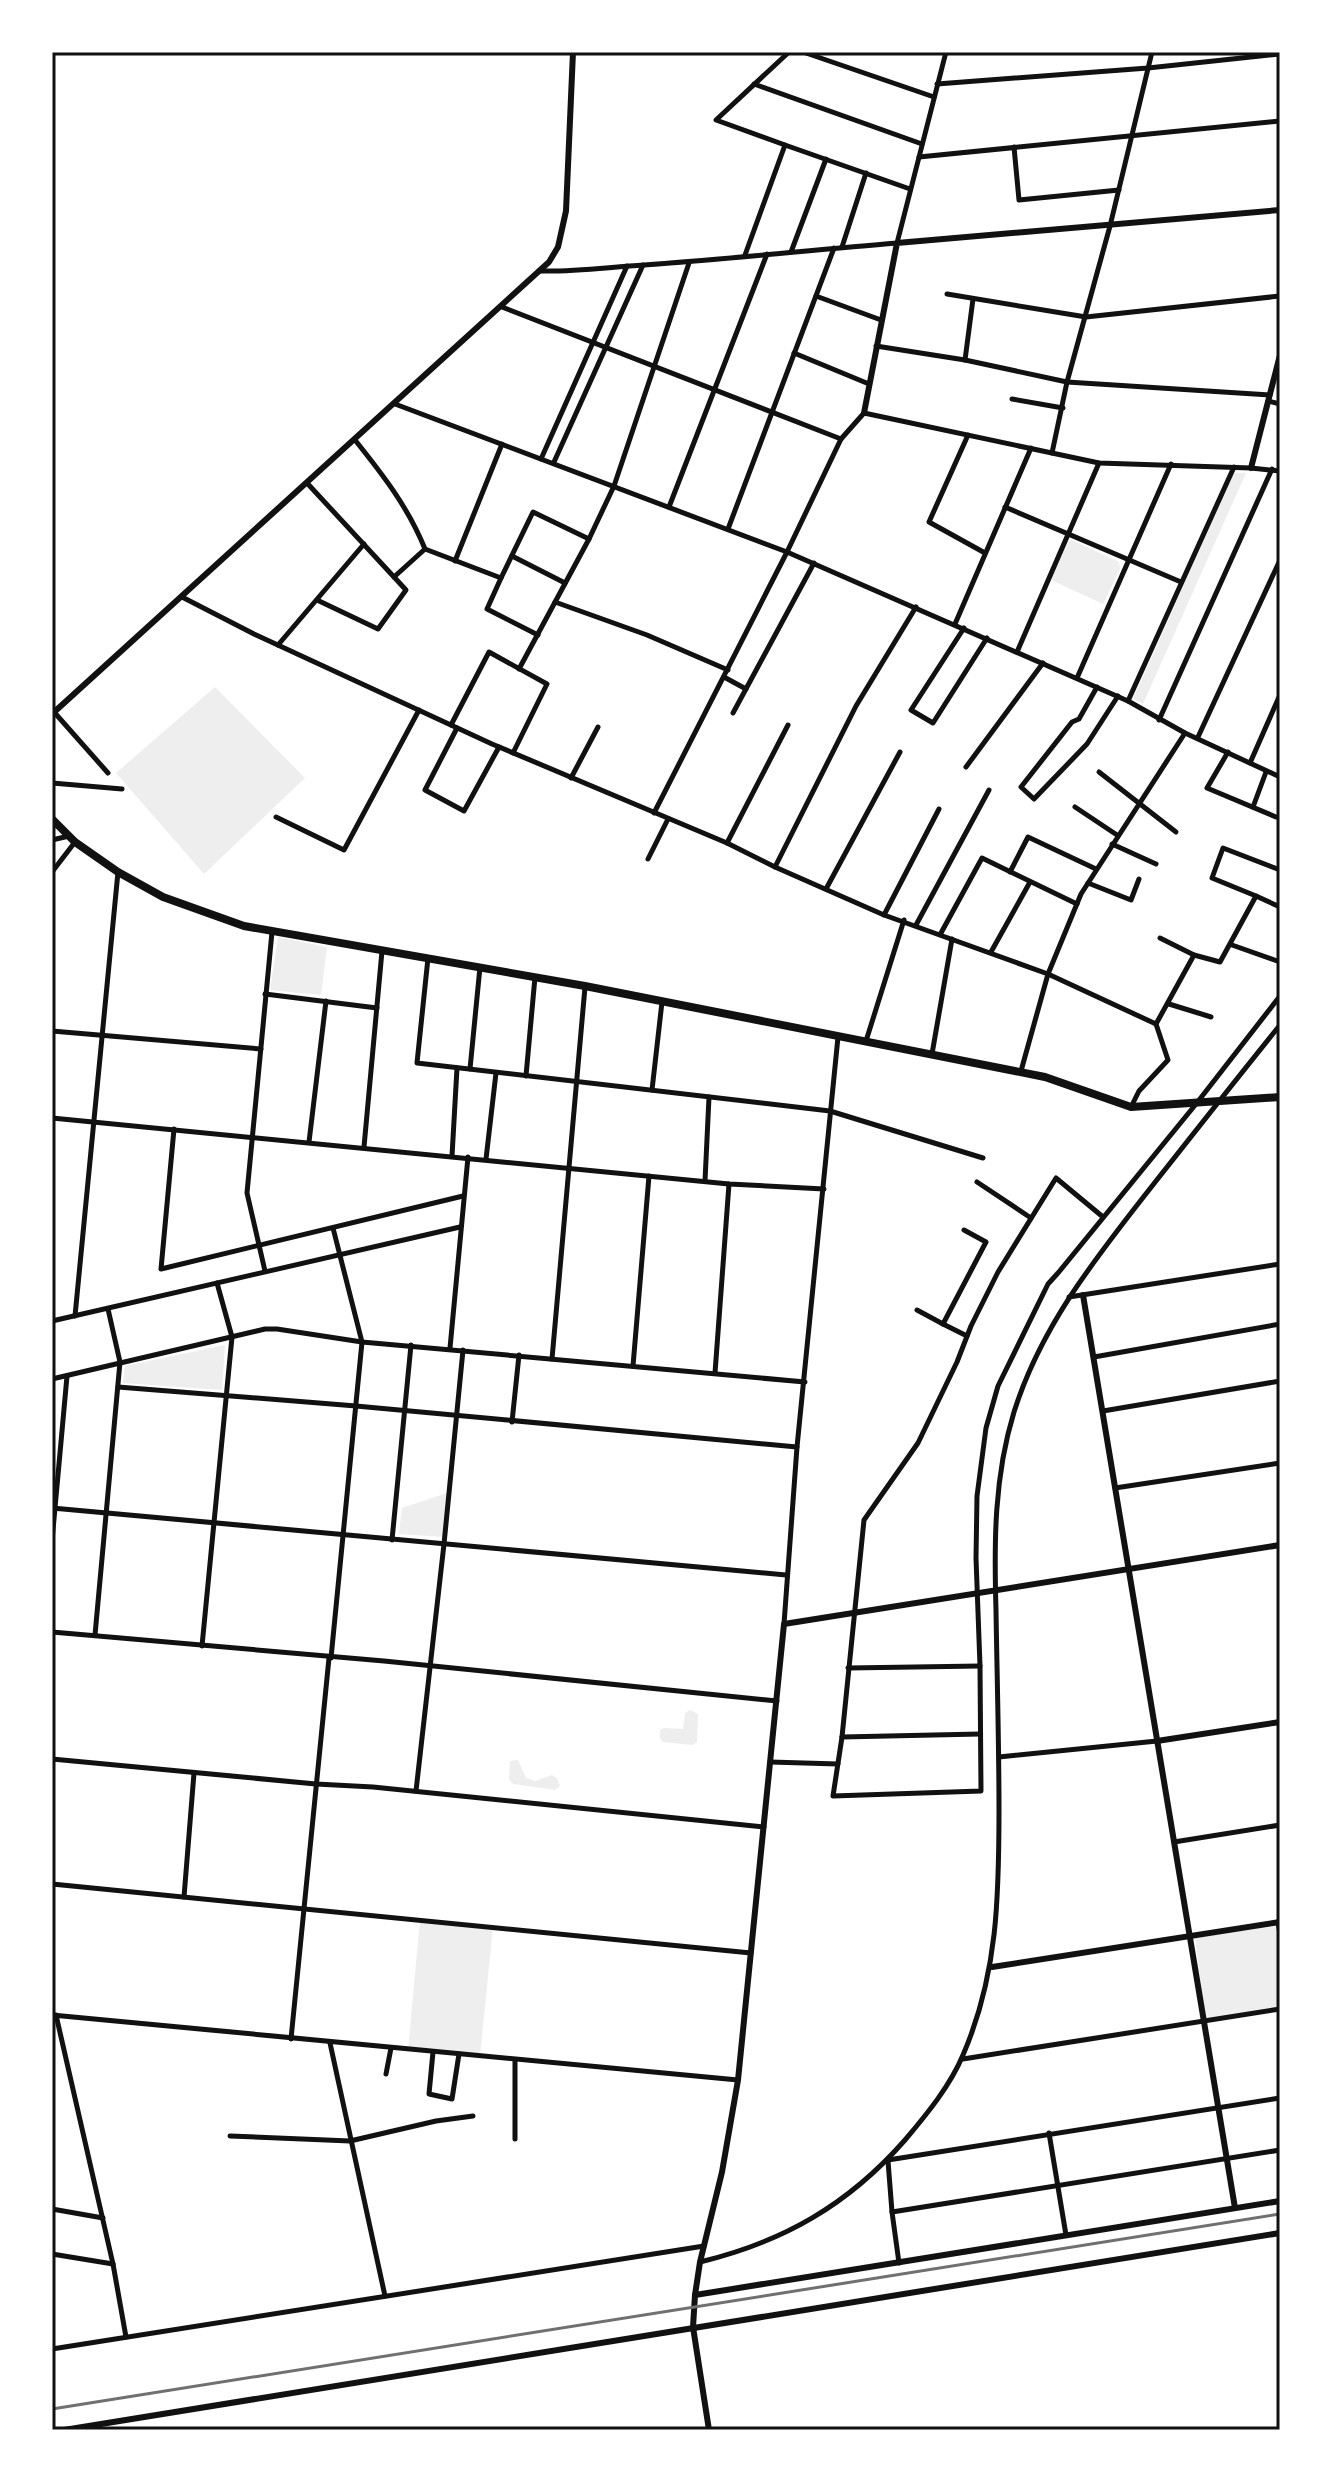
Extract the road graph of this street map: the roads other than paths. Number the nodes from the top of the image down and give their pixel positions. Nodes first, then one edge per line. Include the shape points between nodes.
1 (573, 52) edge
2 (789, 52) edge
3 (803, 52) edge
4 (946, 52) edge
5 (1152, 52) edge
6 (1280, 54) edge
7 (1148, 68) junction
8 (754, 84) junction
9 (937, 84) junction
10 (934, 97) junction
11 (1280, 121) edge
12 (1131, 135) junction
13 (922, 144) junction
14 (785, 145) junction
15 (1014, 147) junction
16 (919, 157) junction
17 (826, 159) junction
18 (866, 173) junction
19 (910, 189) junction
20 (1119, 190) junction
21 (1280, 210) edge
22 (1110, 226) junction
23 (897, 243) junction
24 (842, 247) junction
25 (834, 248) junction
26 (791, 252) junction
27 (767, 254) junction
28 (745, 255) junction
29 (689, 263) junction
30 (644, 265) junction
31 (627, 266) junction
32 (539, 271) junction
33 (947, 294) dead end
34 (816, 296) junction
35 (1280, 296) edge
36 (973, 299) junction
37 (502, 307) junction
38 (1086, 317) junction
39 (881, 320) junction
40 (593, 342) junction
41 (876, 346) junction
42 (606, 348) junction
43 (794, 353) junction
44 (1280, 355) edge
45 (965, 360) junction
46 (655, 367) junction
47 (1067, 382) junction
48 (869, 384) junction
49 (715, 390) junction
50 (1269, 398) junction
51 (1012, 399) dead end
52 (395, 404) junction
53 (1280, 404) edge
54 (1063, 408) junction
55 (772, 412) junction
56 (864, 413) junction
57 (968, 435) junction
58 (841, 439) junction
59 (355, 440) junction
60 (502, 444) junction
61 (1031, 448) junction
62 (1052, 453) junction
63 (541, 459) junction
64 (554, 462) junction
65 (1099, 463) junction
66 (1171, 464) junction
67 (1234, 467) junction
68 (1251, 468) junction
69 (1272, 469) junction
70 (1280, 471) edge
71 (307, 483) junction
72 (614, 486) junction
73 (669, 507) junction
74 (1005, 507) junction
75 (728, 529) junction
76 (1066, 534) junction
77 (589, 539) junction
78 (364, 544) junction
79 (425, 549) junction
80 (787, 552) junction
81 (985, 553) junction
82 (512, 556) junction
83 (1280, 560) edge
84 (455, 561) junction
85 (1127, 561) junction
86 (814, 563) junction
87 (394, 577) junction
88 (501, 578) junction
89 (1181, 582) junction
90 (565, 583) junction
91 (182, 597) junction
92 (317, 600) junction
93 (555, 602) junction
94 (916, 607) junction
95 (955, 624) junction
96 (964, 628) junction
97 (538, 635) junction
98 (987, 638) junction
99 (278, 645) junction
100 (1017, 652) junction
101 (1043, 663) junction
102 (519, 669) junction
103 (728, 670) junction
104 (724, 677) junction
105 (1077, 678) junction
106 (1097, 687) junction
107 (746, 689) junction
108 (1118, 696) junction
109 (1279, 697) edge
110 (1128, 701) junction
111 (419, 710) junction
112 (53, 713) edge
113 (733, 713) dead end
114 (1159, 720) junction
115 (788, 725) dead end
116 (454, 726) junction
117 (598, 727) dead end
118 (1185, 733) junction
119 (1198, 737) junction
120 (499, 747) junction
121 (900, 752) dead end
122 (1228, 752) junction
123 (513, 753) junction
124 (1250, 763) junction
125 (966, 767) dead end
126 (1099, 772) dead end
127 (1266, 772) junction
128 (108, 773) dead end
129 (1280, 777) edge
130 (571, 778) junction
131 (52, 783) edge
132 (122, 789) dead end
133 (989, 790) dead end
134 (1138, 804) junction
135 (1075, 807) dead end
136 (1253, 807) junction
137 (939, 809) dead end
138 (654, 813) junction
139 (276, 817) dead end
140 (1276, 817) dead end
141 (52, 819) edge
142 (668, 819) junction
143 (1176, 832) dead end
144 (1118, 835) junction
145 (72, 839) junction
146 (52, 840) edge
147 (727, 843) junction
148 (1112, 844) junction
149 (648, 859) dead end
150 (1156, 864) dead end
151 (775, 867) junction
152 (1096, 869) junction
153 (1280, 870) edge
154 (52, 872) edge
155 (118, 872) junction
156 (1010, 872) junction
157 (1139, 879) dead end
158 (1030, 882) junction
159 (1088, 883) junction
160 (826, 889) junction
161 (1256, 896) junction
162 (1077, 904) junction
163 (1280, 907) edge
164 (884, 915) junction
165 (904, 920) junction
166 (916, 925) junction
167 (272, 932) junction
168 (941, 933) junction
169 (1160, 938) dead end
170 (952, 939) junction
171 (1231, 945) junction
172 (382, 951) junction
173 (991, 952) junction
174 (1194, 955) junction
175 (428, 958) junction
176 (1280, 962) edge
177 (480, 967) junction
178 (1048, 974) junction
179 (535, 977) junction
180 (585, 986) junction
181 (265, 994) junction
182 (1280, 996) edge
183 (326, 1001) junction
184 (662, 1002) junction
185 (1169, 1004) junction
186 (377, 1008) junction
187 (1211, 1017) dead end
188 (1156, 1024) junction
189 (1280, 1025) edge
190 (52, 1031) edge
191 (101, 1035) junction
192 (838, 1037) junction
193 (866, 1042) junction
194 (261, 1049) junction
195 (932, 1055) junction
196 (457, 1068) junction
197 (470, 1069) junction
198 (496, 1072) junction
199 (1020, 1072) junction
200 (526, 1076) junction
201 (577, 1082) junction
202 (652, 1090) junction
203 (709, 1097) junction
204 (1280, 1097) edge
205 (1218, 1102) junction
206 (1196, 1104) junction
207 (1131, 1107) junction
208 (830, 1111) junction
209 (52, 1118) edge
210 (94, 1122) junction
211 (174, 1129) junction
212 (253, 1137) junction
213 (309, 1142) junction
214 (364, 1147) junction
215 (452, 1156) junction
216 (468, 1157) junction
217 (983, 1158) dead end
218 (486, 1159) junction
219 (568, 1167) junction
220 (649, 1175) junction
221 (705, 1181) junction
222 (977, 1182) dead end
223 (729, 1184) junction
224 (824, 1189) junction
225 (463, 1196) junction
226 (1103, 1217) junction
227 (1031, 1218) junction
228 (460, 1227) junction
229 (333, 1228) junction
230 (964, 1230) dead end
231 (260, 1246) junction
232 (340, 1254) junction
233 (1280, 1264) edge
234 (265, 1271) junction
235 (217, 1283) junction
236 (1083, 1295) junction
237 (1068, 1298) junction
238 (108, 1309) junction
239 (917, 1310) dead end
240 (75, 1316) junction
241 (52, 1321) edge
242 (943, 1324) junction
243 (1280, 1324) edge
244 (967, 1336) junction
245 (232, 1337) junction
246 (362, 1342) junction
247 (411, 1345) junction
248 (450, 1348) junction
249 (463, 1350) junction
250 (519, 1355) junction
251 (1094, 1357) junction
252 (552, 1359) junction
253 (120, 1362) junction
254 (633, 1366) junction
255 (715, 1373) junction
256 (67, 1376) junction
257 (52, 1379) edge
258 (1280, 1381) edge
259 (805, 1382) junction
260 (118, 1387) junction
261 (225, 1395) junction
262 (356, 1406) junction
263 (406, 1411) junction
264 (1103, 1411) junction
265 (458, 1417) junction
266 (512, 1422) junction
267 (797, 1447) junction
268 (1280, 1463) edge
269 (1115, 1488) junction
270 (54, 1508) edge
271 (107, 1513) junction
272 (215, 1523) junction
273 (343, 1535) junction
274 (392, 1540) junction
275 (52, 1541) edge
276 (444, 1544) junction
277 (1280, 1545) edge
278 (1129, 1567) junction
279 (786, 1575) junction
280 (995, 1590) junction
281 (976, 1593) junction
282 (856, 1612) junction
283 (784, 1624) junction
284 (52, 1632) edge
285 (95, 1635) junction
286 (202, 1646) junction
287 (330, 1658) junction
288 (431, 1666) junction
289 (980, 1666) junction
290 (848, 1668) junction
291 (777, 1701) junction
292 (1280, 1722) edge
293 (980, 1734) junction
294 (842, 1737) junction
295 (1157, 1741) junction
296 (999, 1757) junction
297 (52, 1759) edge
298 (770, 1762) junction
299 (838, 1764) junction
300 (194, 1773) junction
301 (316, 1784) junction
302 (416, 1791) junction
303 (1280, 1825) edge
304 (764, 1827) junction
305 (1174, 1842) junction
306 (52, 1884) edge
307 (184, 1897) junction
308 (304, 1909) junction
309 (1279, 1922) edge
310 (1280, 1934) edge
311 (1190, 1936) junction
312 (751, 1953) junction
313 (992, 1967) junction
314 (1280, 2009) edge
315 (54, 2015) edge
316 (1204, 2022) junction
317 (291, 2039) junction
318 (330, 2043) junction
319 (391, 2048) junction
320 (433, 2052) junction
321 (459, 2054) junction
322 (962, 2059) junction
323 (515, 2060) junction
324 (386, 2074) dead end
325 (738, 2080) junction
326 (1280, 2098) edge
327 (1218, 2108) junction
328 (473, 2116) dead end
329 (1049, 2133) junction
330 (230, 2136) dead end
331 (515, 2139) dead end
332 (350, 2141) junction
333 (1280, 2150) edge
334 (1227, 2159) junction
335 (888, 2160) junction
336 (1059, 2186) junction
337 (1280, 2201) edge
338 (1235, 2208) junction
339 (52, 2209) edge
340 (892, 2212) junction
341 (103, 2218) junction
342 (1280, 2233) edge
343 (1066, 2235) junction
344 (704, 2246) junction
345 (52, 2254) edge
346 (700, 2262) junction
347 (899, 2263) junction
348 (113, 2264) junction
349 (695, 2295) junction
350 (385, 2296) junction
351 (693, 2327) junction
352 (126, 2337) junction
353 (52, 2349) edge
354 (64, 2430) edge
355 (709, 2430) edge

1 - 32 street via 566,211 558,247
2 - 8 street
3 - 10 street
4 - 9 street
5 - 7 street
6 - 7 street
7 - 9 street
7 - 12 street
8 - 13 street
8 - 14 street via 716,120
9 - 10 street
10 - 13 street
11 - 12 street
12 - 15 street
12 - 20 street
13 - 16 street
14 - 17 street
14 - 28 street
15 - 16 street
15 - 20 street via 1019,200
16 - 19 street
17 - 18 street
17 - 26 street
18 - 19 street
18 - 24 street
19 - 23 street
20 - 22 street
21 - 22 street
22 - 23 street
22 - 38 street
23 - 24 street
23 - 39 street
24 - 25 street
25 - 26 street
25 - 34 street
26 - 27 street
27 - 28 street
27 - 49 street
28 - 29 street
29 - 30 street
29 - 46 street
30 - 31 street
30 - 42 street
31 - 32 street
31 - 40 street
32 - 37 street
33 - 36 street
34 - 39 street
34 - 43 street
35 - 38 street
36 - 38 street
36 - 45 street
37 - 40 street
37 - 52 street
38 - 47 street
39 - 41 street
40 - 42 street
40 - 63 street
41 - 45 street
41 - 48 street
42 - 46 street
42 - 64 street
43 - 48 street
43 - 55 street
44 - 50 street
45 - 47 street
46 - 49 street
46 - 72 street
47 - 50 street
47 - 54 street
48 - 56 street
49 - 55 street
49 - 73 street
50 - 53 street
50 - 68 street
51 - 54 street
52 - 59 street
52 - 60 street
54 - 62 street
55 - 58 street
55 - 75 street
56 - 57 street
56 - 58 street
57 - 61 street
57 - 81 street via 929,522
58 - 80 street
59 - 71 street
59 - 79 street via 395,490
60 - 63 street
60 - 84 street
61 - 62 street
61 - 74 street
62 - 65 street
63 - 64 street
64 - 72 street
65 - 66 street
65 - 76 street
66 - 67 street
66 - 85 street
67 - 68 street
67 - 89 street
68 - 69 street
69 - 70 street
69 - 114 street
71 - 78 street
71 - 91 street
72 - 73 street
72 - 77 street
73 - 75 street
74 - 76 street
74 - 81 street
75 - 80 street
76 - 85 street
76 - 100 street
77 - 82 street via 533,512
77 - 90 street
78 - 87 street
78 - 92 street
79 - 84 street
79 - 87 street
80 - 86 street
80 - 103 street
81 - 95 street
82 - 88 street
82 - 90 street
83 - 119 street
84 - 88 street
85 - 89 street
85 - 105 street
86 - 94 street
86 - 107 street
87 - 92 street via 406,590 378,629
88 - 97 street via 487,609
89 - 110 street
90 - 93 street
91 - 99 street
91 - 112 street
92 - 99 street
93 - 97 street
93 - 103 street
94 - 95 street
94 - 151 street via 856,706
95 - 96 street
96 - 98 street
96 - 98 street via 911,710 933,723
97 - 102 street
98 - 100 street
99 - 111 street
100 - 101 street
101 - 105 street
101 - 125 street
102 - 116 street via 489,652
102 - 123 street via 547,684
103 - 104 street
104 - 107 street
104 - 138 street
105 - 106 street
106 - 108 street
106 - 108 street via 1079,719 1021,787 1034,799 1087,744
107 - 113 street
108 - 110 street
109 - 124 street
110 - 114 street
111 - 116 street
111 - 139 street via 344,850
112 - 128 street
114 - 118 street
115 - 147 street
116 - 120 street
116 - 120 street via 425,790 464,811
117 - 130 street
118 - 119 street
118 - 134 street
119 - 122 street
120 - 123 street
121 - 160 street
122 - 124 street
122 - 136 street via 1207,788
123 - 130 street
124 - 127 street
126 - 134 street
127 - 129 street
127 - 136 street
130 - 138 street
131 - 132 street
133 - 166 street
134 - 143 street
134 - 144 street
135 - 144 street
136 - 140 street
137 - 164 street
138 - 142 street
141 - 145 main road
142 - 147 street
142 - 149 street
144 - 148 street
145 - 146 street
145 - 154 street
145 - 155 main road
147 - 151 street
148 - 150 street
148 - 152 street
151 - 160 street
152 - 156 street via 1028,837
152 - 159 street
153 - 161 street via 1223,848 1212,878
155 - 167 main road via 192,909
155 - 191 street
156 - 158 street
156 - 168 street via 982,858
157 - 159 street via 1131,900
158 - 162 street
158 - 173 street
159 - 162 street
160 - 164 street
161 - 163 street
161 - 171 street
162 - 178 street
164 - 165 street
165 - 166 street
165 - 193 street
166 - 168 street
167 - 172 main road
167 - 181 street
168 - 170 street
169 - 174 street
170 - 173 street
170 - 195 street
171 - 174 street via 1220,962
171 - 176 street
172 - 175 main road
172 - 186 street
173 - 178 street
174 - 185 street
175 - 177 main road
175 - 196 street via 417,1063
177 - 179 main road
177 - 197 street
178 - 188 street
178 - 199 street
179 - 180 main road
179 - 200 street
180 - 184 main road
180 - 201 street
181 - 183 street
181 - 194 street
182 - 206 street
183 - 186 street
183 - 213 street
184 - 192 main road
184 - 202 street
185 - 187 street
185 - 188 street
186 - 214 street
188 - 207 street via 1168,1060
189 - 205 street
190 - 191 street
191 - 194 street
191 - 210 street
192 - 193 main road
192 - 208 street
193 - 195 main road
194 - 212 street
195 - 199 main road
196 - 197 street
196 - 215 street
197 - 198 street
198 - 200 street
198 - 218 street
199 - 207 main road
200 - 201 street
201 - 202 street
201 - 219 street
202 - 203 street
203 - 208 street
203 - 221 street
204 - 205 main road
205 - 206 main road
205 - 237 street
206 - 207 main road
206 - 226 street
208 - 217 street
208 - 224 street
209 - 210 street
210 - 211 street
210 - 240 street
211 - 212 street
211 - 231 street via 161,1269
212 - 213 street
212 - 231 street via 247,1193
213 - 214 street
214 - 215 street
215 - 216 street
216 - 218 street
216 - 225 street
218 - 219 street
219 - 220 street
219 - 252 street
220 - 221 street
220 - 254 street
221 - 223 street
222 - 227 street
223 - 224 street
223 - 255 street
224 - 259 street
225 - 228 street
225 - 229 street
226 - 227 street via 1056,1178
226 - 281 street via 1048,1284 998,1386 977,1496
227 - 244 street
228 - 232 street
228 - 248 street
229 - 231 street
229 - 232 street
230 - 242 street via 986,1242
231 - 234 street
232 - 234 street
232 - 246 street
233 - 236 street
234 - 235 street
235 - 238 street
235 - 245 street
236 - 237 street
236 - 251 street
237 - 280 street via 1037,1350 1001,1462
238 - 240 street
238 - 253 street
239 - 242 street
240 - 241 street
242 - 244 street
243 - 251 street
244 - 282 street via 918,1443 864,1520
245 - 246 street via 277,1329
245 - 253 street
245 - 261 street
246 - 247 street
246 - 262 street
247 - 248 street
247 - 263 street
248 - 249 street
249 - 250 street
249 - 265 street
250 - 252 street
250 - 266 street
251 - 264 street
252 - 254 street
253 - 256 street
253 - 260 street
254 - 255 street
255 - 259 street
256 - 257 street
256 - 270 street
258 - 264 street
259 - 267 street
260 - 261 street
260 - 271 street
261 - 262 street
261 - 272 street
262 - 263 street
262 - 273 street
263 - 265 street
263 - 274 street
264 - 269 street
265 - 266 street
265 - 276 street
266 - 267 street
267 - 279 street
268 - 269 street
269 - 278 street
270 - 271 street
270 - 275 street
271 - 272 street
271 - 285 street
272 - 273 street
272 - 286 street
273 - 274 street
273 - 287 street
274 - 276 street
276 - 279 street
276 - 288 street
277 - 278 street
278 - 280 street
278 - 295 street
279 - 283 street
280 - 281 street
280 - 296 street
281 - 282 street
281 - 289 street
282 - 283 street
282 - 290 street
283 - 291 street
284 - 285 street
285 - 286 street
286 - 287 street
287 - 288 street
287 - 301 street
288 - 291 street
288 - 302 street
289 - 290 street
289 - 293 street
290 - 294 street
291 - 298 street
292 - 295 street
293 - 294 street
293 - 299 street via 981,1791 833,1796
294 - 299 street
295 - 296 street
295 - 305 street
296 - 313 street via 999,1890
297 - 300 street
298 - 299 street
298 - 304 street
300 - 301 street
300 - 307 street
301 - 302 street
301 - 308 street
302 - 304 street
303 - 305 street
304 - 312 street
305 - 311 street
306 - 307 street
307 - 308 street
308 - 312 street
308 - 317 street
309 - 310 street
309 - 311 street
311 - 313 street
311 - 316 street
312 - 325 street
313 - 322 street
314 - 316 street
315 - 317 street
315 - 341 street
316 - 322 street
316 - 327 street
317 - 318 street
318 - 319 street
318 - 332 street
319 - 320 street
319 - 324 street
320 - 321 street
320 - 321 street via 429,2094 452,2099
321 - 323 street
322 - 335 street via 930,2110
323 - 325 street
323 - 331 street
325 - 344 street
326 - 327 street
327 - 329 street
327 - 334 street
328 - 332 street
329 - 335 street
329 - 336 street
330 - 332 street
332 - 350 street
333 - 334 street
334 - 336 street
334 - 338 street
335 - 340 street
335 - 346 street via 804,2224 744,2251
336 - 340 street
336 - 343 street
337 - 338 street
338 - 343 street
339 - 341 street
340 - 347 street
341 - 348 street
342 - 351 street
343 - 347 street
344 - 346 street
344 - 350 street
345 - 348 street
346 - 349 street
347 - 349 street
348 - 352 street
349 - 351 street
350 - 352 street
351 - 354 street
351 - 355 street
352 - 353 street

